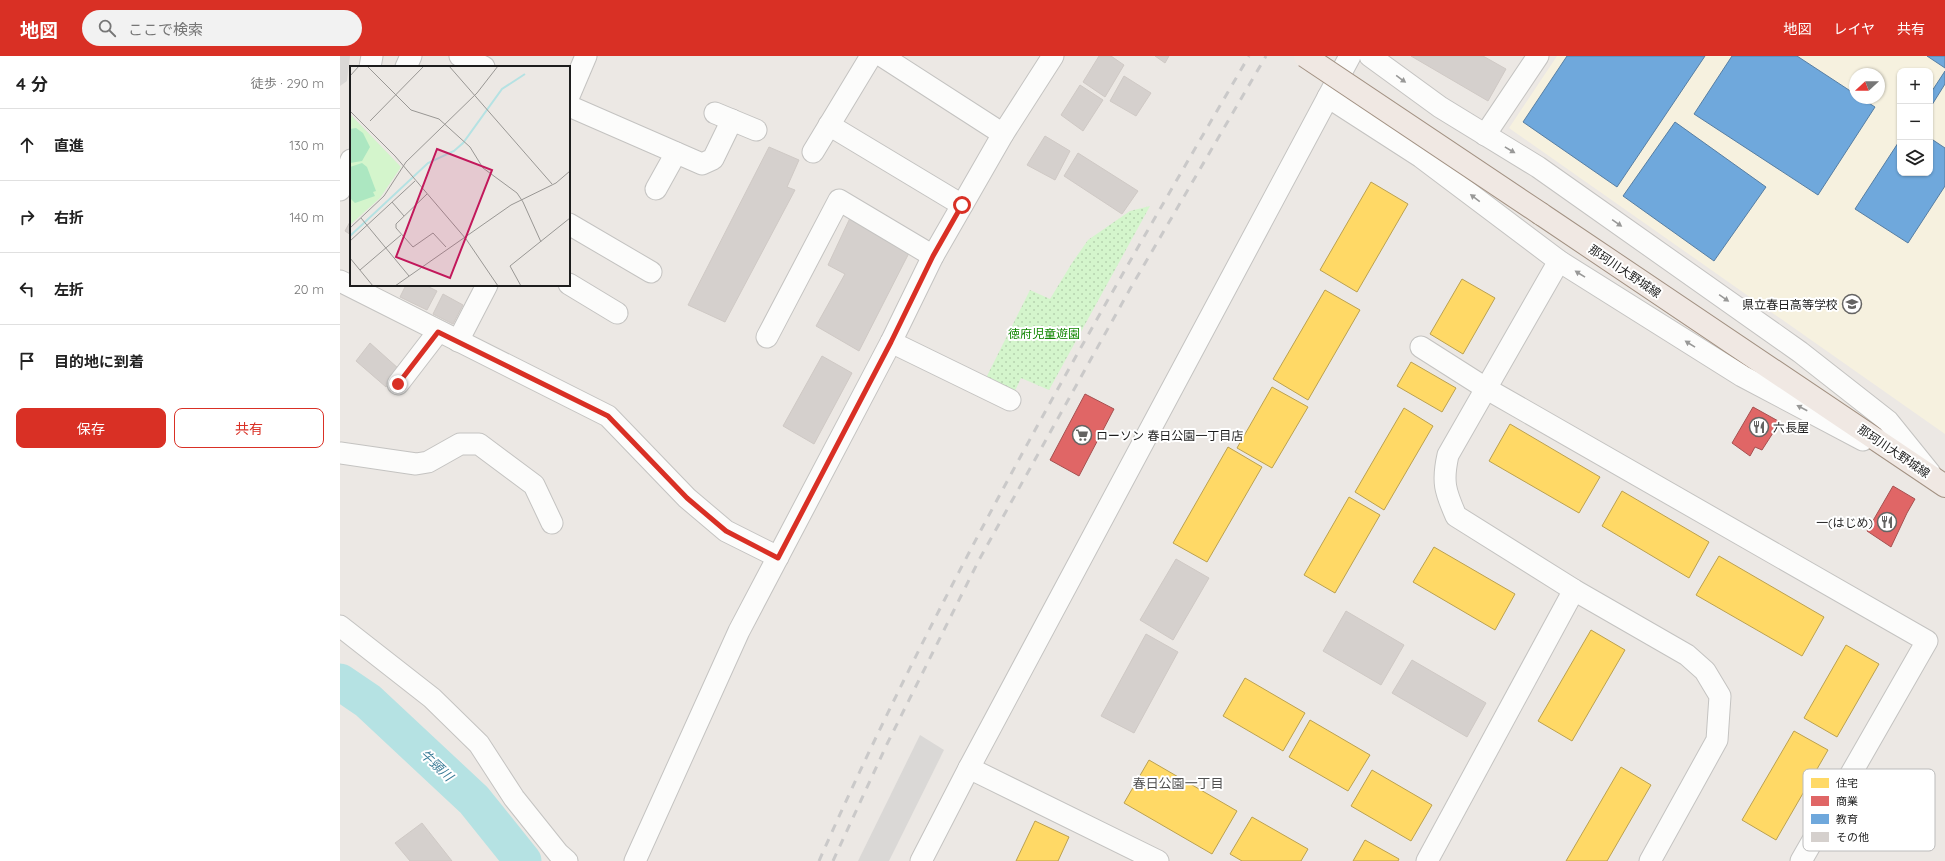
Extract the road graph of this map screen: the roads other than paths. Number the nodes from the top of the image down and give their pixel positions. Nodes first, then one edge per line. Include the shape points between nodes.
1 (372, 56) edge
2 (411, 56) edge
3 (460, 56) edge
4 (586, 56) edge
5 (871, 56) edge
6 (882, 56) edge
7 (1053, 56) edge
8 (1305, 56) edge
9 (1350, 56) edge
10 (1370, 56) edge
11 (1538, 56) edge
12 (370, 66) edge
13 (406, 66) edge
14 (482, 66) edge
15 (570, 94) edge
16 (1328, 97) junction
17 (570, 106) edge
18 (829, 125) junction
19 (756, 130) dead end
20 (1003, 134) junction
21 (1485, 135) junction
22 (813, 152) dead end
23 (676, 153) junction
24 (656, 189) dead end
25 (962, 205) junction
26 (570, 225) edge
27 (933, 256) junction
28 (1559, 261) junction
29 (651, 272) dead end
30 (340, 281) edge
31 (570, 285) edge
32 (486, 286) edge
33 (617, 313) dead end
34 (438, 332) junction
35 (767, 337) dead end
36 (458, 341) junction
37 (891, 342) junction
38 (1421, 347) dead end
39 (398, 384) dead end
40 (1487, 389) junction
41 (1010, 400) dead end
42 (340, 453) edge
43 (1940, 482) edge
44 (552, 523) dead end
45 (778, 558) junction
46 (1574, 590) junction
47 (340, 626) edge
48 (969, 768) junction
49 (1854, 769) edge
50 (1807, 851) edge
51 (568, 861) edge
52 (635, 861) edge
53 (921, 861) edge
54 (1158, 861) edge
55 (1427, 861) edge
56 (1650, 861) edge
57 (1801, 861) edge

1 - 12 street
2 - 13 street
3 - 14 street
4 - 15 street
5 - 18 street
6 - 20 street
7 - 20 street
8 - 43 main road, 那珂川大野城線, bridge
9 - 16 street
10 -> 21 street via 1440,107
11 - 21 street
28 -> 16 street via 1421,157
16 - 48 street
17 - 23 street
18 - 22 street
18 - 25 street
19 - 23 street via 724,117 713,158 707,163 702,164
20 - 25 street
21 -> 43 street via 1538,167 1800,352 1888,421
23 - 24 street
25 - 27 street
26 - 29 street
27 - 35 street via 839,200
27 - 37 street
28 - 40 street
43 -> 28 street via 1742,376
30 - 34 street
31 - 33 street
32 - 36 street
34 - 36 street
34 - 39 street
36 - 45 street via 608,416 687,498 726,531
37 - 41 street
37 - 45 street
38 - 40 street
40 - 46 street via 1448,456 1443,475 1448,498 1456,516
40 - 49 street via 1927,641
42 - 44 street via 416,464 428,462 460,444 479,444 534,485
45 - 52 street via 739,631
46 - 55 street
46 - 56 street via 1687,656 1705,671 1720,696 1717,740
47 - 51 street via 432,698 479,744 514,798 558,854
48 - 53 street
48 - 54 street
50 - 57 street

